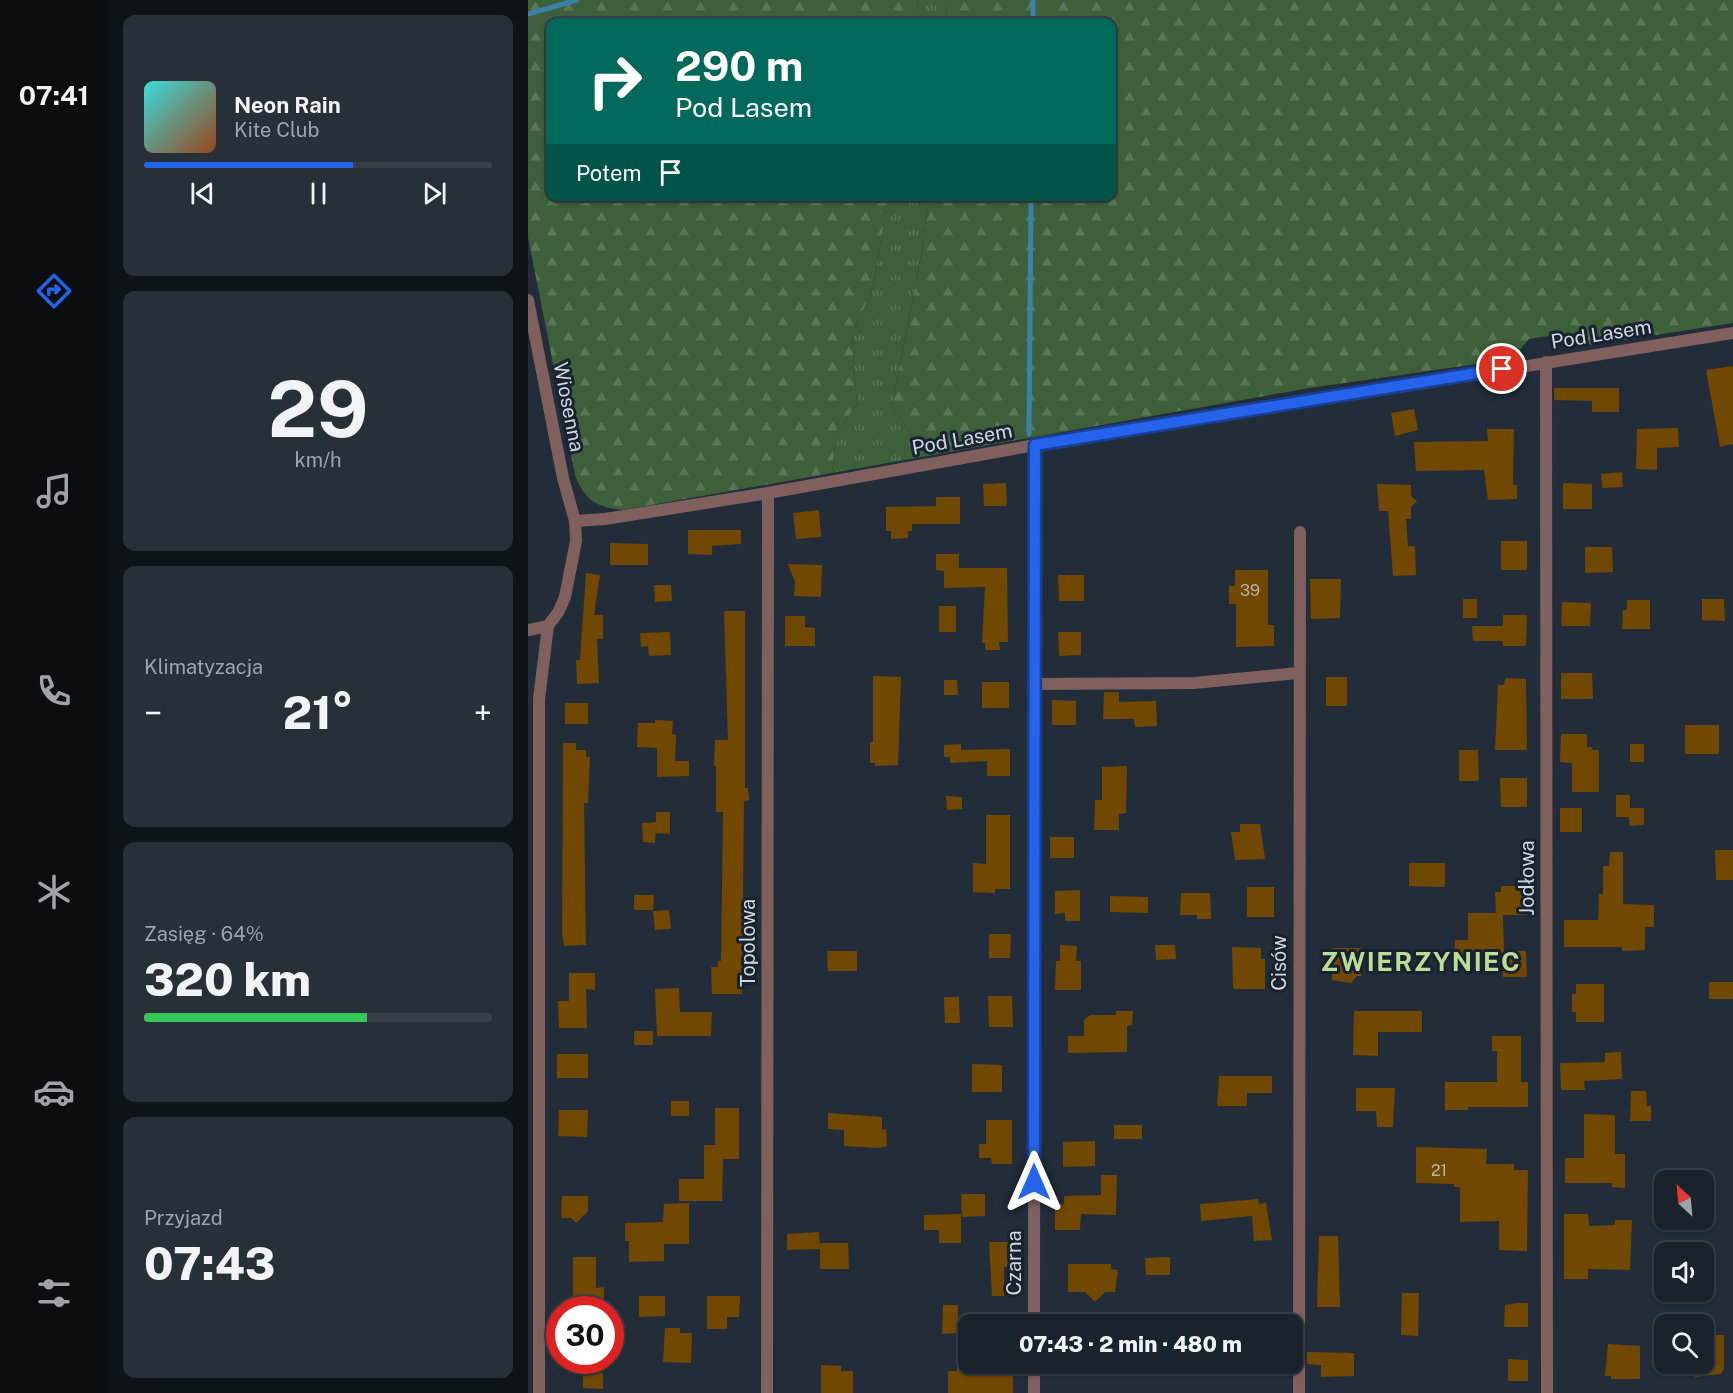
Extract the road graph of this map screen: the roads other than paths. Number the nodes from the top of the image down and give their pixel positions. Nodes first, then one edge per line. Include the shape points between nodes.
1 (528, 300) edge
2 (1733, 333) edge
3 (1546, 362) junction
4 (1035, 445) junction
5 (768, 493) junction
6 (575, 521) junction
7 (1300, 532) dead end
8 (548, 626) junction
9 (528, 630) edge
10 (1298, 673) junction
11 (1034, 684) junction
12 (534, 1065) edge
13 (1034, 1314) edge
14 (1034, 1374) edge
15 (540, 1393) edge
16 (767, 1393) edge
17 (1034, 1393) edge
18 (1299, 1393) edge
19 (1547, 1393) edge

1 - 6 street, Wiosenna
2 - 3 street, Pod Lasem
3 - 4 street, Pod Lasem
3 - 19 street, Jodłowa
4 - 5 street, Pod Lasem
4 - 11 street, Czarna
5 - 6 street, Pod Lasem
5 - 16 street, Topolowa
6 - 8 street via 576,541 565,597
7 - 10 street, Cisów
8 - 9 street
8 - 12 street via 539,699
10 - 11 street via 1194,683
10 - 18 street, Cisów
11 - 13 street, Czarna
12 - 15 street
14 - 17 street

